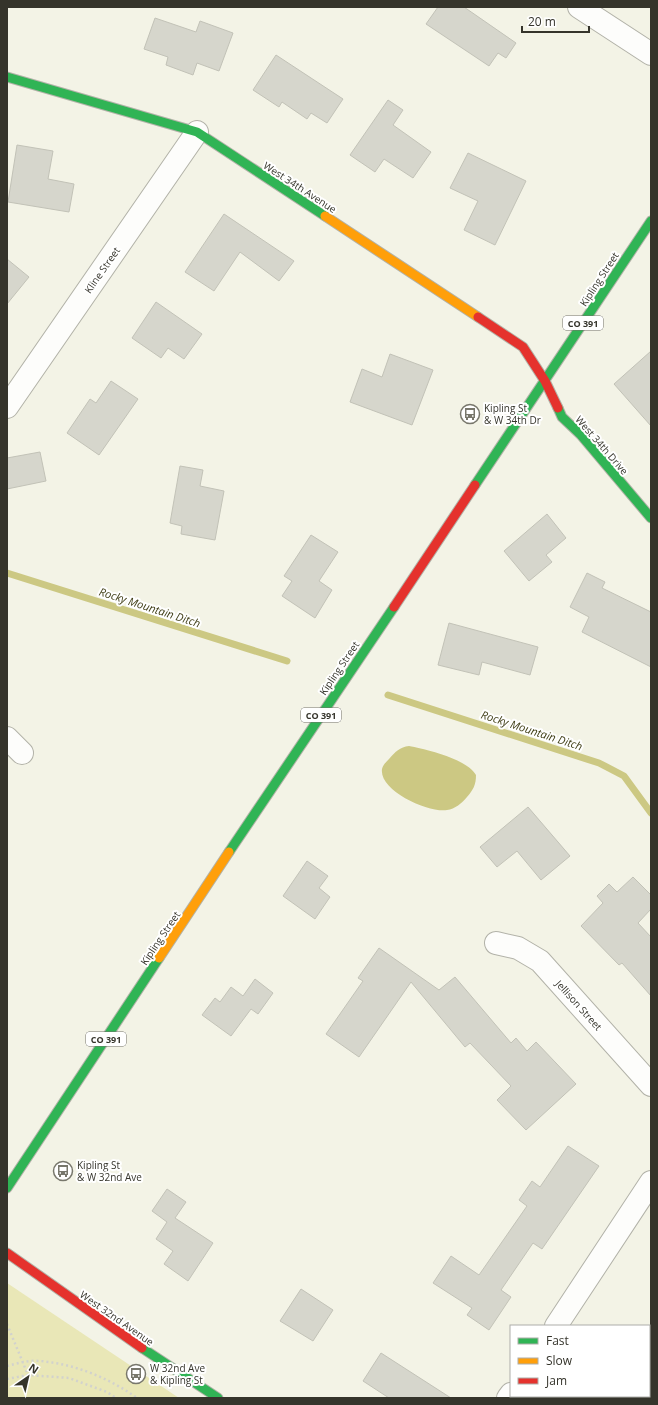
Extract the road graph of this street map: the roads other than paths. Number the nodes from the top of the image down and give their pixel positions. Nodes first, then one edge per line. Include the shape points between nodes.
1 (579, 7) edge
2 (651, 54) edge
3 (7, 77) edge
4 (196, 132) junction
5 (651, 220) edge
6 (545, 381) junction
7 (7, 407) edge
8 (651, 518) edge
9 (7, 738) edge
10 (22, 753) dead end
11 (496, 943) dead end
12 (651, 1085) edge
13 (651, 1182) edge
14 (7, 1188) edge
15 (7, 1253) edge
16 (557, 1325) edge
17 (218, 1398) edge

1 - 2 street
3 - 4 main road, West 34th Avenue
4 - 6 main road, West 34th Avenue via 523,347
4 - 7 street, Kline Street
5 - 6 main road, Kipling Street / CO 391
6 - 8 main road, West 34th Drive via 562,417 581,435
6 - 14 main road, Kipling Street / CO 391
9 - 10 street
11 - 12 street, Jellison Street via 518,948 540,961
13 - 16 street
15 - 17 main road, West 32nd Avenue via 125,1337

